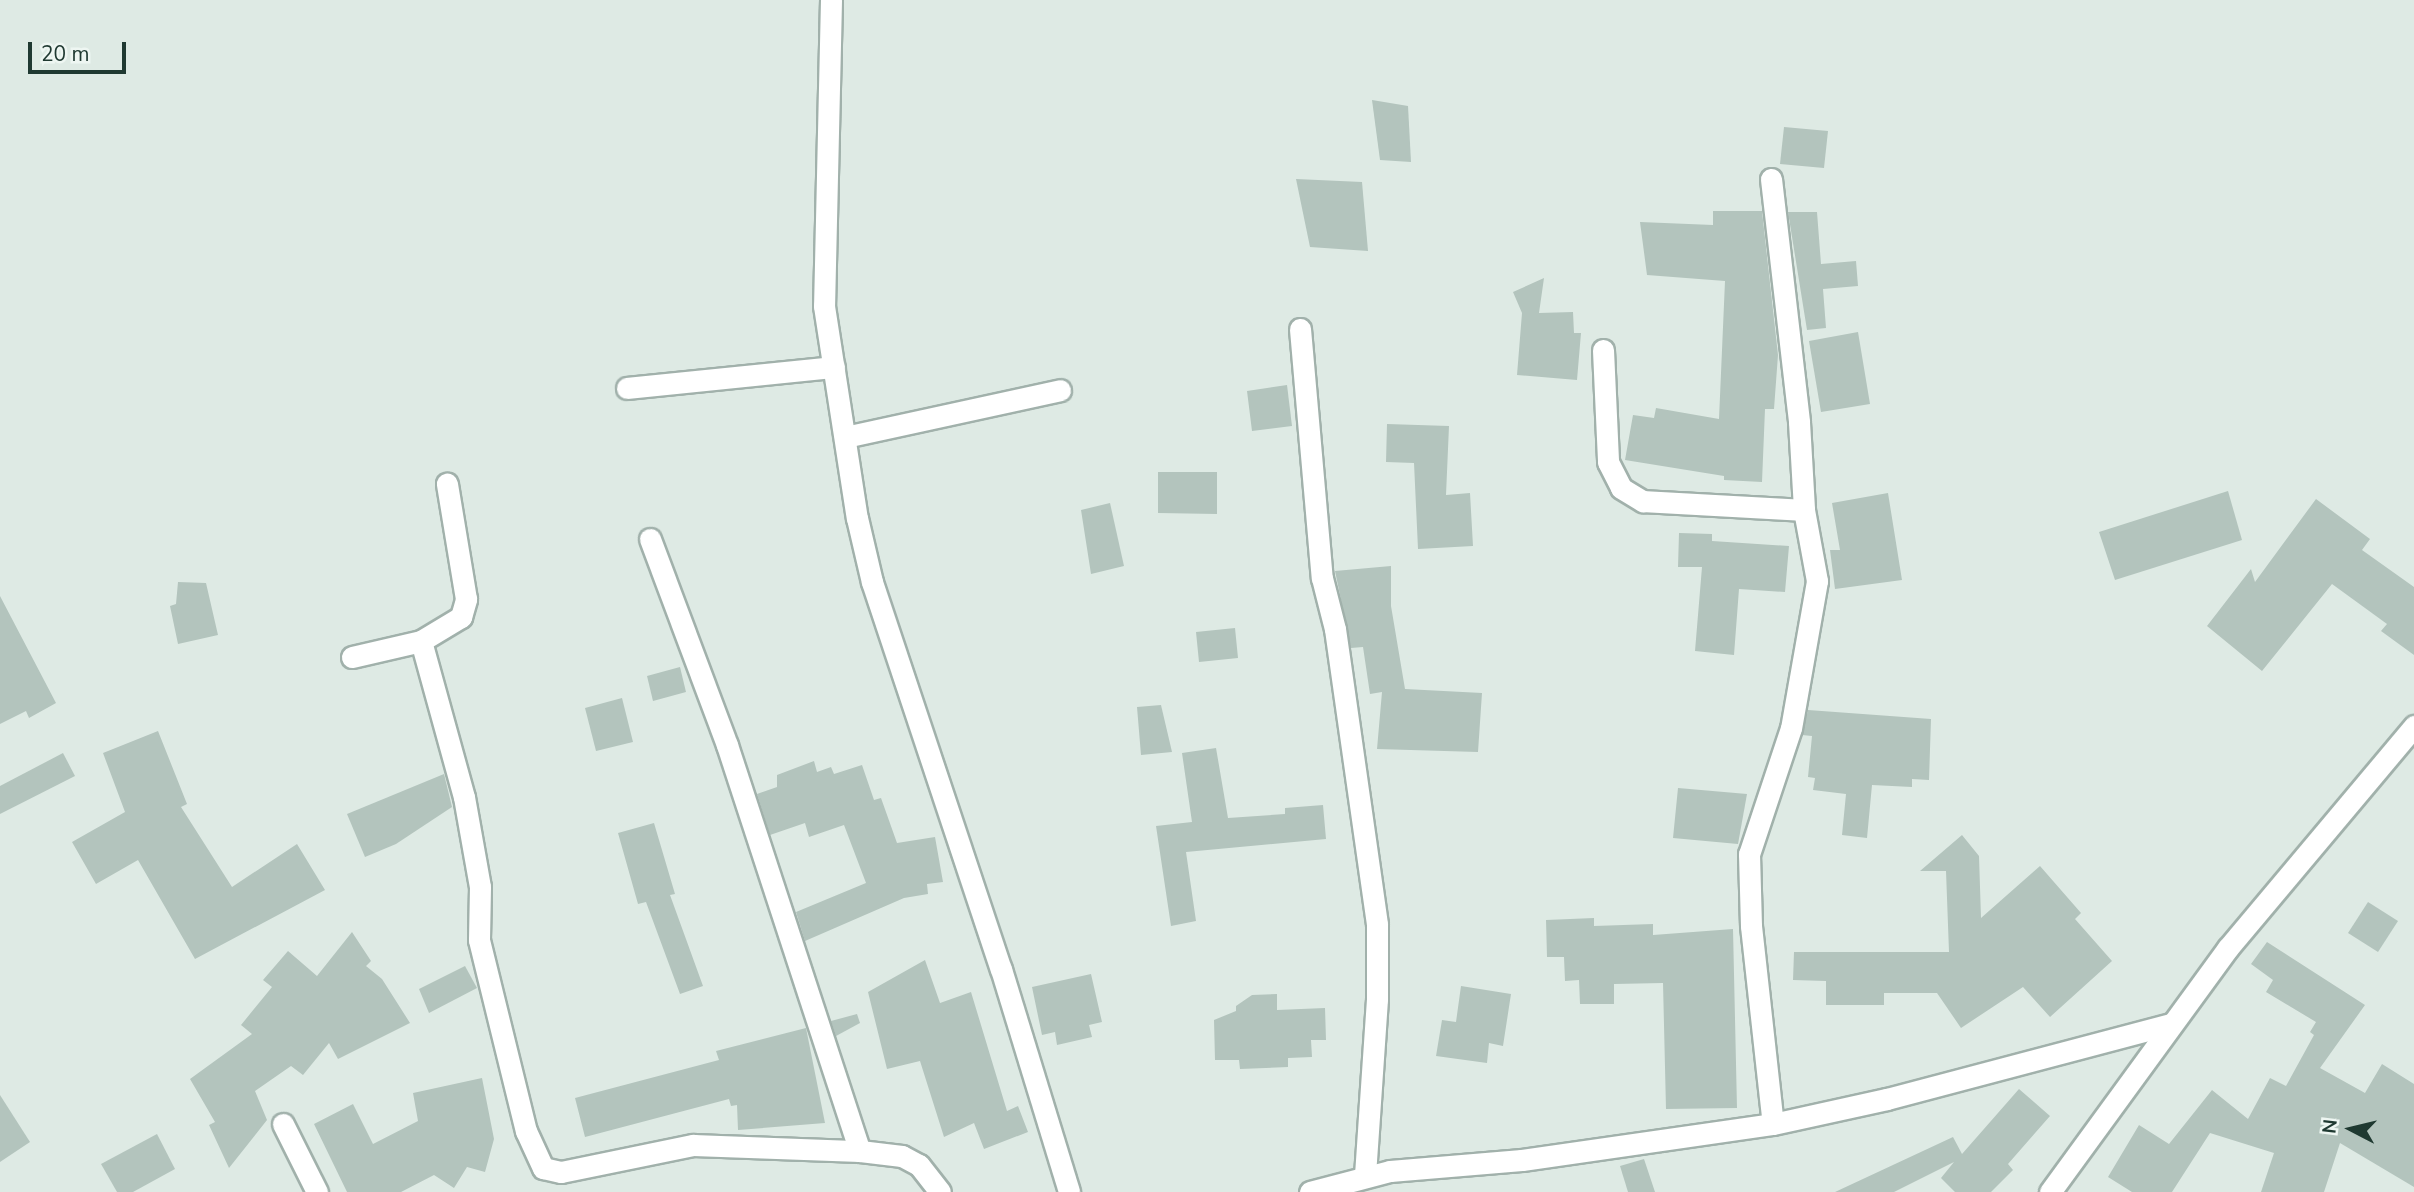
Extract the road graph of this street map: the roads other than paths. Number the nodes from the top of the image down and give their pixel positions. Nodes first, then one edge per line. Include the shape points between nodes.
1 (831, 0) edge
2 (1771, 179) dead end
3 (1300, 329) dead end
4 (1603, 350) dead end
5 (834, 367) junction
6 (627, 388) dead end
7 (1060, 390) dead end
8 (845, 437) junction
9 (447, 484) dead end
10 (1804, 510) junction
11 (650, 539) dead end
12 (421, 641) junction
13 (352, 657) dead end
14 (2414, 726) edge
15 (2171, 1024) junction
16 (283, 1124) dead end
17 (1773, 1124) junction
18 (860, 1151) junction
19 (1365, 1174) junction
20 (317, 1192) edge
21 (940, 1192) edge
22 (1069, 1192) edge
23 (1310, 1192) edge
24 (2050, 1192) edge

1 - 5 street via 824,306
2 - 10 street via 1799,422
3 - 19 street via 1322,578 1335,629 1377,924 1377,999
4 - 10 street via 1608,462 1622,488 1643,501
5 - 6 street
5 - 8 street
7 - 8 street
8 - 22 street via 872,582 1001,969
9 - 12 street via 466,599 461,617
10 - 17 street via 1815,552 1815,608 1791,728 1749,854 1751,926
11 - 18 street via 727,745
12 - 13 street
12 - 18 street via 464,797 480,887 479,940 532,1154 542,1168 561,1172 693,1145
14 - 15 street via 2293,865
15 - 17 street via 1887,1100
15 - 24 street
16 - 20 street
17 - 19 street via 1522,1160
18 - 21 street via 902,1156 919,1165
19 - 23 street

